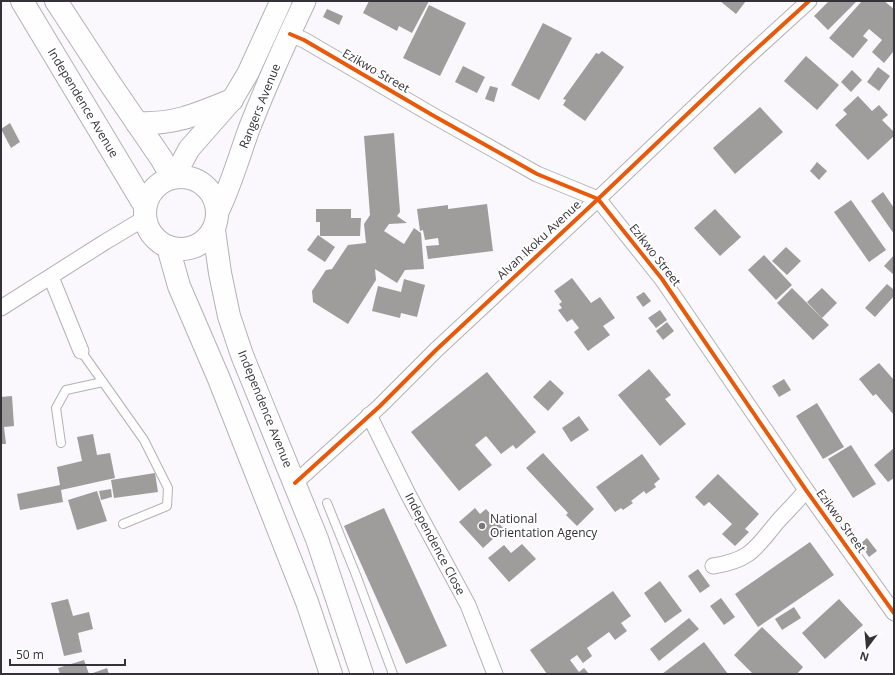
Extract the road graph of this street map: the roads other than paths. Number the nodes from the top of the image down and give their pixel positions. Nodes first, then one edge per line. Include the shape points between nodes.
1 (22, 1) edge
2 (56, 1) edge
3 (281, 1) edge
4 (305, 1) edge
5 (809, 1) edge
6 (290, 34) junction
7 (232, 100) junction
8 (137, 123) junction
9 (175, 177) junction
10 (598, 199) junction
11 (145, 212) junction
12 (216, 221) junction
13 (168, 246) junction
14 (51, 276) junction
15 (4, 300) edge
16 (81, 351) joint
17 (103, 382) junction
18 (370, 416) junction
19 (61, 443) dead end
20 (295, 483) junction
21 (806, 490) junction
22 (326, 503) dead end
23 (123, 524) dead end
24 (713, 566) dead end
25 (894, 613) edge
26 (330, 674) edge
27 (362, 674) edge
28 (393, 674) edge
29 (495, 674) edge

1 - 11 main road, Independence Avenue
2 - 8 main road
3 - 7 main road, Rangers Avenue via 248,73
4 - 6 main road, Rangers Avenue
5 - 10 street, Alvan Ikoku Avenue
6 - 10 street, Ezikwo Street via 537,174
6 - 12 main road, Rangers Avenue via 249,129
7 - 8 main road via 186,118 154,124
7 - 9 main road, Rangers Avenue via 189,149
8 - 9 main road
9 - 11 main road via 154,187 148,196
9 - 12 main road via 190,177 210,190 216,200
10 - 18 street, Alvan Ikoku Avenue via 442,344
10 - 21 street, Ezikwo Street via 662,279
11 - 13 main road via 146,224 152,235
11 - 14 street via 105,242
12 - 13 main road via 205,240 194,247 181,249
12 - 20 main road, Independence Avenue via 220,273 229,316
13 - 26 main road via 179,286 219,379 307,602
14 - 15 street
14 - 16 street
16 - 17 lane
17 - 19 lane via 66,390 56,408
17 - 23 lane via 144,440 168,488 167,506
18 - 20 street, Alvan Ikoku Avenue
18 - 29 street, Independence Close via 408,494 468,605
20 - 27 main road, Independence Avenue via 317,539
21 - 24 street via 756,548 741,559
21 - 25 street, Ezikwo Street
22 - 28 lane

